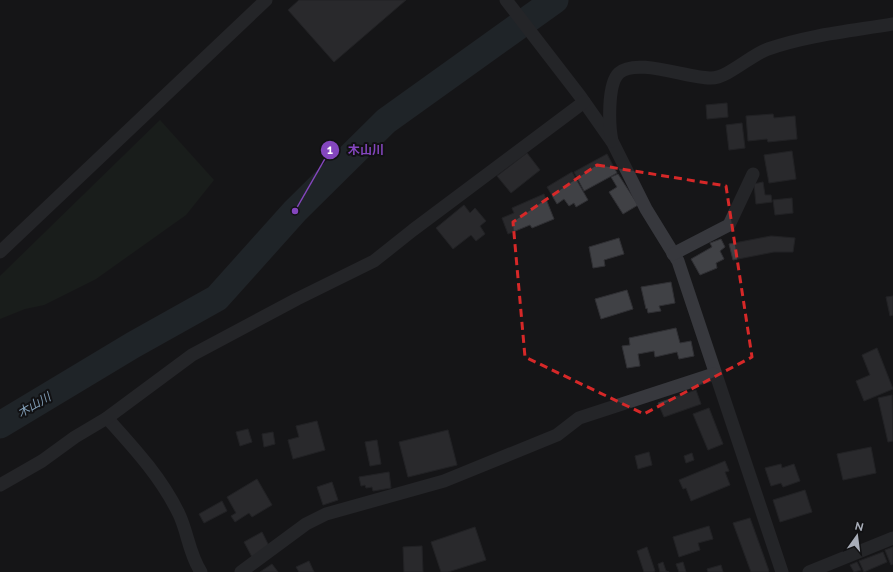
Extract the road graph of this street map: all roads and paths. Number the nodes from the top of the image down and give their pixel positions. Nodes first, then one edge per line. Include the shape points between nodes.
1 (266, 0) edge
2 (506, 0) edge
3 (893, 24) edge
4 (582, 99) junction
5 (613, 143) junction
6 (753, 174) dead end
7 (0, 252) edge
8 (674, 254) junction
9 (714, 374) junction
10 (107, 418) junction
11 (0, 485) edge
12 (893, 538) edge
13 (201, 572) edge
14 (242, 572) edge
15 (782, 572) edge
16 (809, 572) edge

1 - 7 street
2 - 4 street
3 - 5 street via 798,40 766,49 741,65 713,78 629,68 619,73 616,78 610,105 609,125
4 - 5 street
4 - 10 street via 374,261 192,355
5 - 8 street via 646,209
6 - 8 street via 729,224
8 - 9 street
9 - 14 street via 579,418 557,435 444,481 326,514 306,524
9 - 15 street
10 - 11 street
10 - 13 street via 146,460 166,491 180,516 193,561
12 - 16 street

